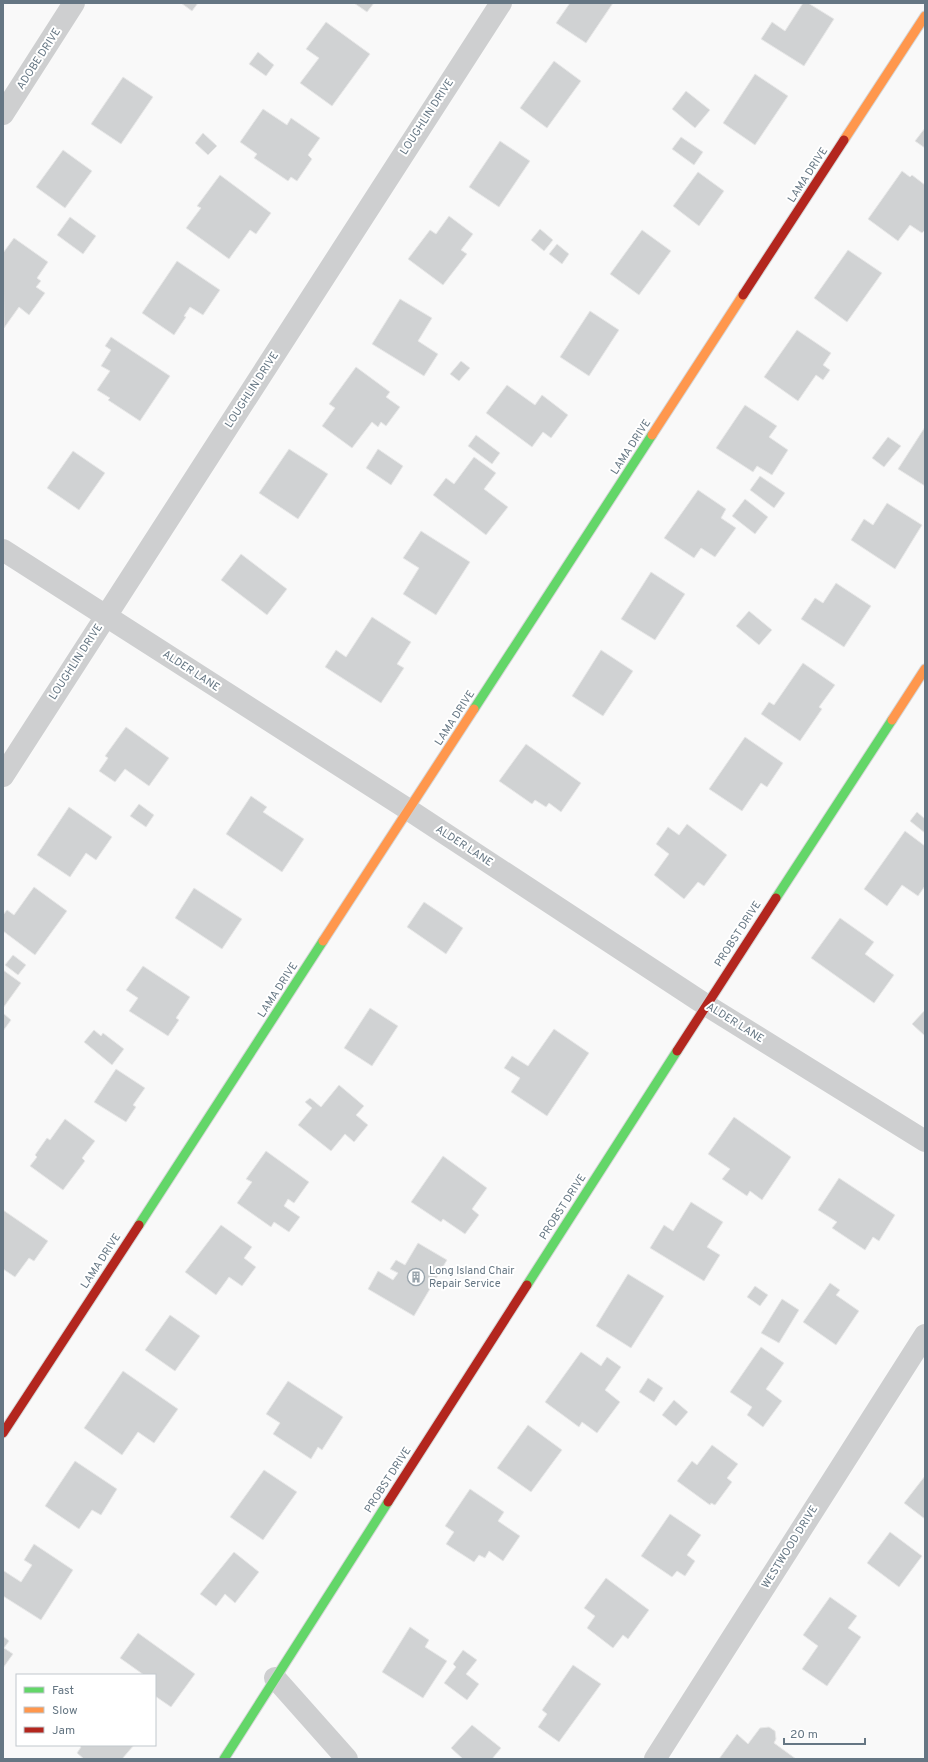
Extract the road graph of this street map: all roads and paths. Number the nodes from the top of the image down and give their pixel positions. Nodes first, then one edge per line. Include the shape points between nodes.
1 (74, 3) edge
2 (501, 3) edge
3 (925, 16) edge
4 (3, 114) edge
5 (3, 550) edge
6 (106, 616) junction
7 (925, 669) edge
8 (3, 776) edge
9 (409, 810) junction
10 (706, 1005) junction
11 (925, 1141) edge
12 (925, 1336) edge
13 (3, 1433) edge
14 (275, 1678) junction
15 (224, 1759) edge
16 (348, 1759) edge
17 (655, 1759) edge

1 - 4 street, ADOBE DRIVE
2 - 6 street, LOUGHLIN DRIVE
3 - 9 street, LAMA DRIVE
5 - 6 street, ALDER LANE
6 - 8 street, LOUGHLIN DRIVE
6 - 9 street, ALDER LANE
7 - 10 street, PROBST DRIVE
9 - 10 street, ALDER LANE
9 - 13 street, LAMA DRIVE
10 - 11 street, ALDER LANE
10 - 14 street, PROBST DRIVE
12 - 17 street, WESTWOOD DRIVE
14 - 15 street, PROBST DRIVE
14 - 16 street

